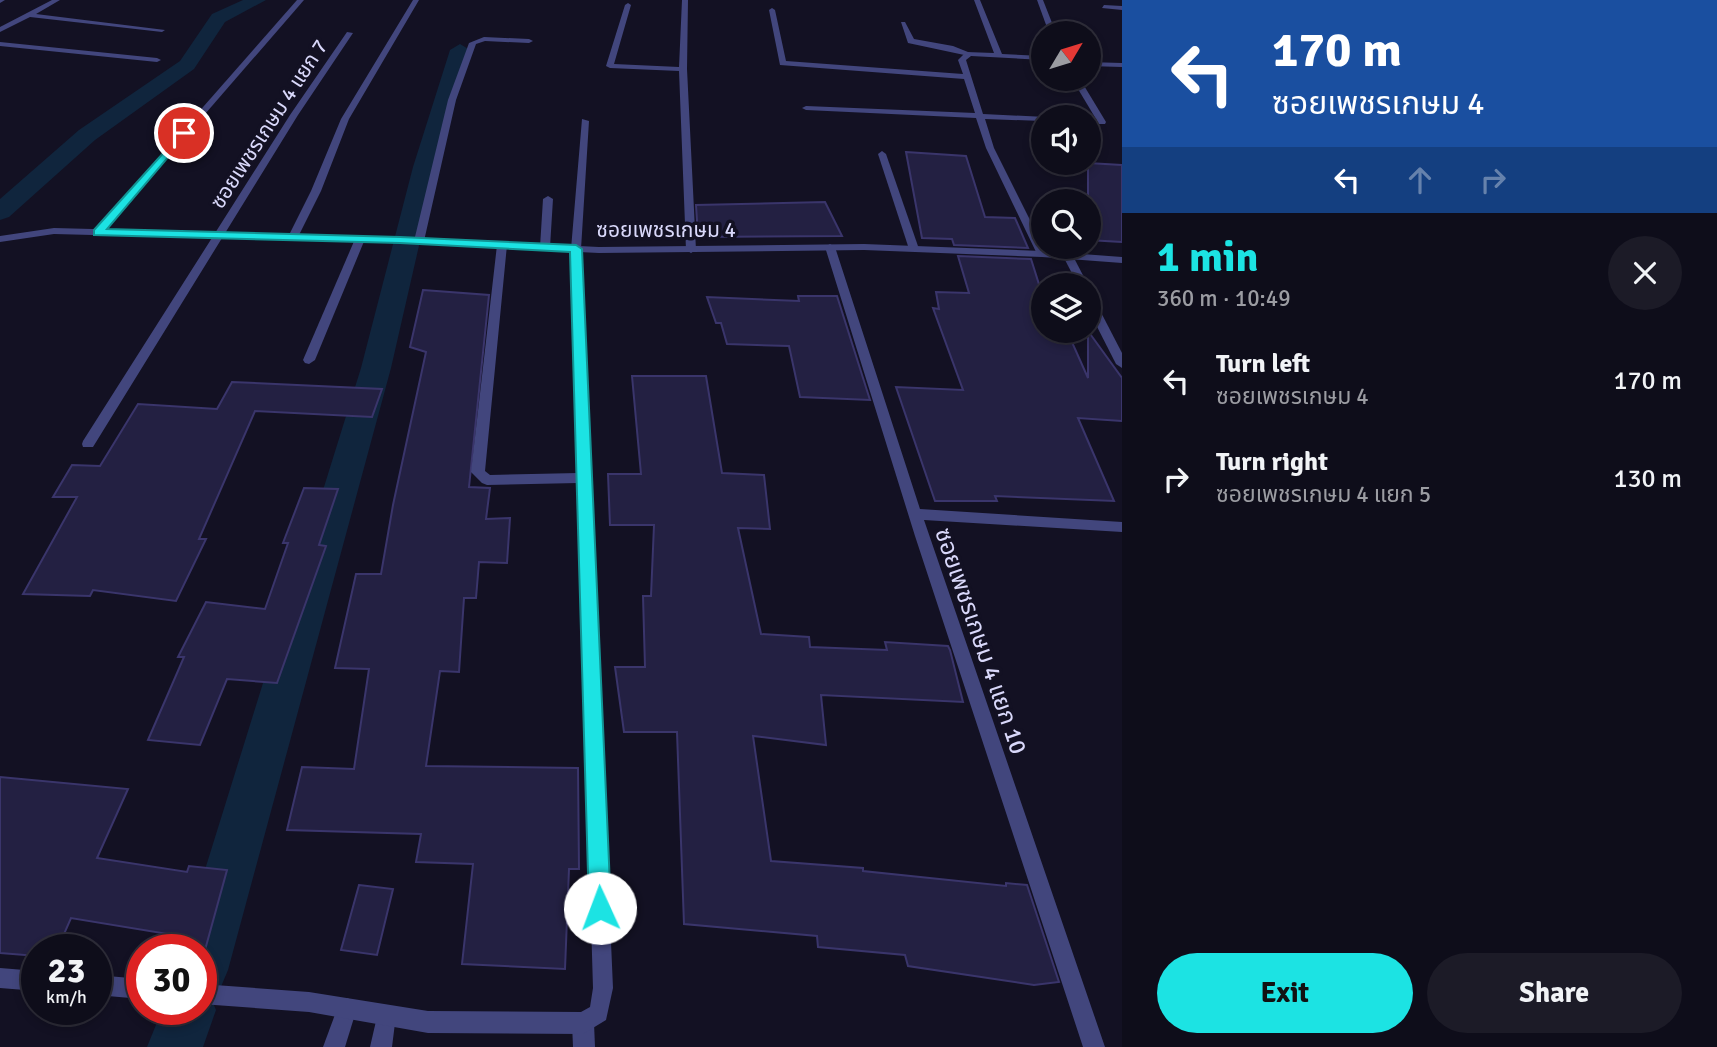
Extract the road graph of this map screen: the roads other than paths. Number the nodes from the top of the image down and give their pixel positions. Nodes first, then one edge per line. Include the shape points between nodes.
1 (57, 0) edge
2 (300, 0) edge
3 (416, 0) edge
4 (685, 0) edge
5 (977, 0) edge
6 (1040, 0) edge
7 (628, 5) dead end
8 (1104, 8) dead end
9 (1122, 8) edge
10 (772, 10) dead end
11 (29, 15) junction
12 (1048, 21) edge
13 (903, 23) dead end
14 (0, 30) edge
15 (162, 30) dead end
16 (349, 33) dead end
17 (529, 41) dead end
18 (0, 44) edge
19 (969, 54) junction
20 (999, 56) junction
21 (1031, 57) edge
22 (157, 60) dead end
23 (1101, 64) edge
24 (1122, 65) edge
25 (683, 69) junction
26 (967, 77) junction
27 (806, 108) dead end
28 (978, 116) junction
29 (1031, 118) edge
30 (584, 121) dead end
31 (883, 154) dead end
32 (548, 199) dead end
33 (98, 232) junction
34 (1031, 232) edge
35 (219, 235) junction
36 (293, 237) junction
37 (0, 239) edge
38 (360, 239) junction
39 (416, 241) junction
40 (502, 245) junction
41 (545, 247) junction
42 (830, 247) junction
43 (576, 249) junction
44 (914, 249) junction
45 (691, 250) junction
46 (1031, 254) edge
47 (1101, 258) edge
48 (1122, 260) edge
49 (1101, 323) edge
50 (309, 360) dead end
51 (1122, 364) edge
52 (88, 444) dead end
53 (584, 478) junction
54 (915, 514) junction
55 (1122, 527) edge
56 (0, 978) edge
57 (21, 980) edge
58 (217, 996) edge
59 (347, 1008) junction
60 (386, 1015) junction
61 (583, 1023) junction
62 (334, 1047) edge
63 (381, 1047) edge
64 (584, 1047) edge
65 (1094, 1047) edge

1 - 11 street
2 - 33 street
3 - 36 street via 345,119
4 - 25 street
5 - 20 street
6 - 12 street
7 - 25 street via 610,66
8 - 9 street
10 - 26 street via 783,63
11 - 14 street
11 - 15 street
13 - 19 street via 911,41
16 - 35 street, ซอยเพชรเกษม 4 แยก 7
17 - 39 street via 484,39 473,43 452,100
18 - 22 street
19 - 20 street
19 - 26 street via 962,60
20 - 21 street
23 - 24 street
25 - 45 street
26 - 28 street
27 - 28 street
28 - 29 street
28 - 34 street
30 - 43 street
31 - 44 street
32 - 41 street
33 - 35 street, ซอยเพชรเกษม 4
33 - 37 street, ซอยเพชรเกษม 4 via 54,231
35 - 36 street, ซอยเพชรเกษม 4
35 - 52 street, ซอยเพชรเกษม 4 แยก 7
36 - 38 street, ซอยเพชรเกษม 4
38 - 39 street, ซอยเพชรเกษม 4
38 - 50 street
39 - 40 street, ซอยเพชรเกษม 4
40 - 41 street, ซอยเพชรเกษม 4
40 - 53 street via 478,472 487,480
41 - 43 street, ซอยเพชรเกษม 4
42 - 44 street, ซอยเพชรเกษม 4
42 - 45 street, ซอยเพชรเกษม 4
42 - 54 street, ซอยเพชรเกษม 4 แยก 10
43 - 45 street, ซอยเพชรเกษม 4
43 - 53 street
44 - 46 street, ซอยเพชรเกษม 4
47 - 48 street, ซอยเพชรเกษม 4
49 - 51 street
53 - 61 street via 603,988 599,1013
54 - 55 street
54 - 65 street, ซอยเพชรเกษม 4 แยก 10
56 - 57 street
58 - 59 street
59 - 60 street
59 - 62 street
60 - 61 street via 428,1022
60 - 63 street
61 - 64 street

